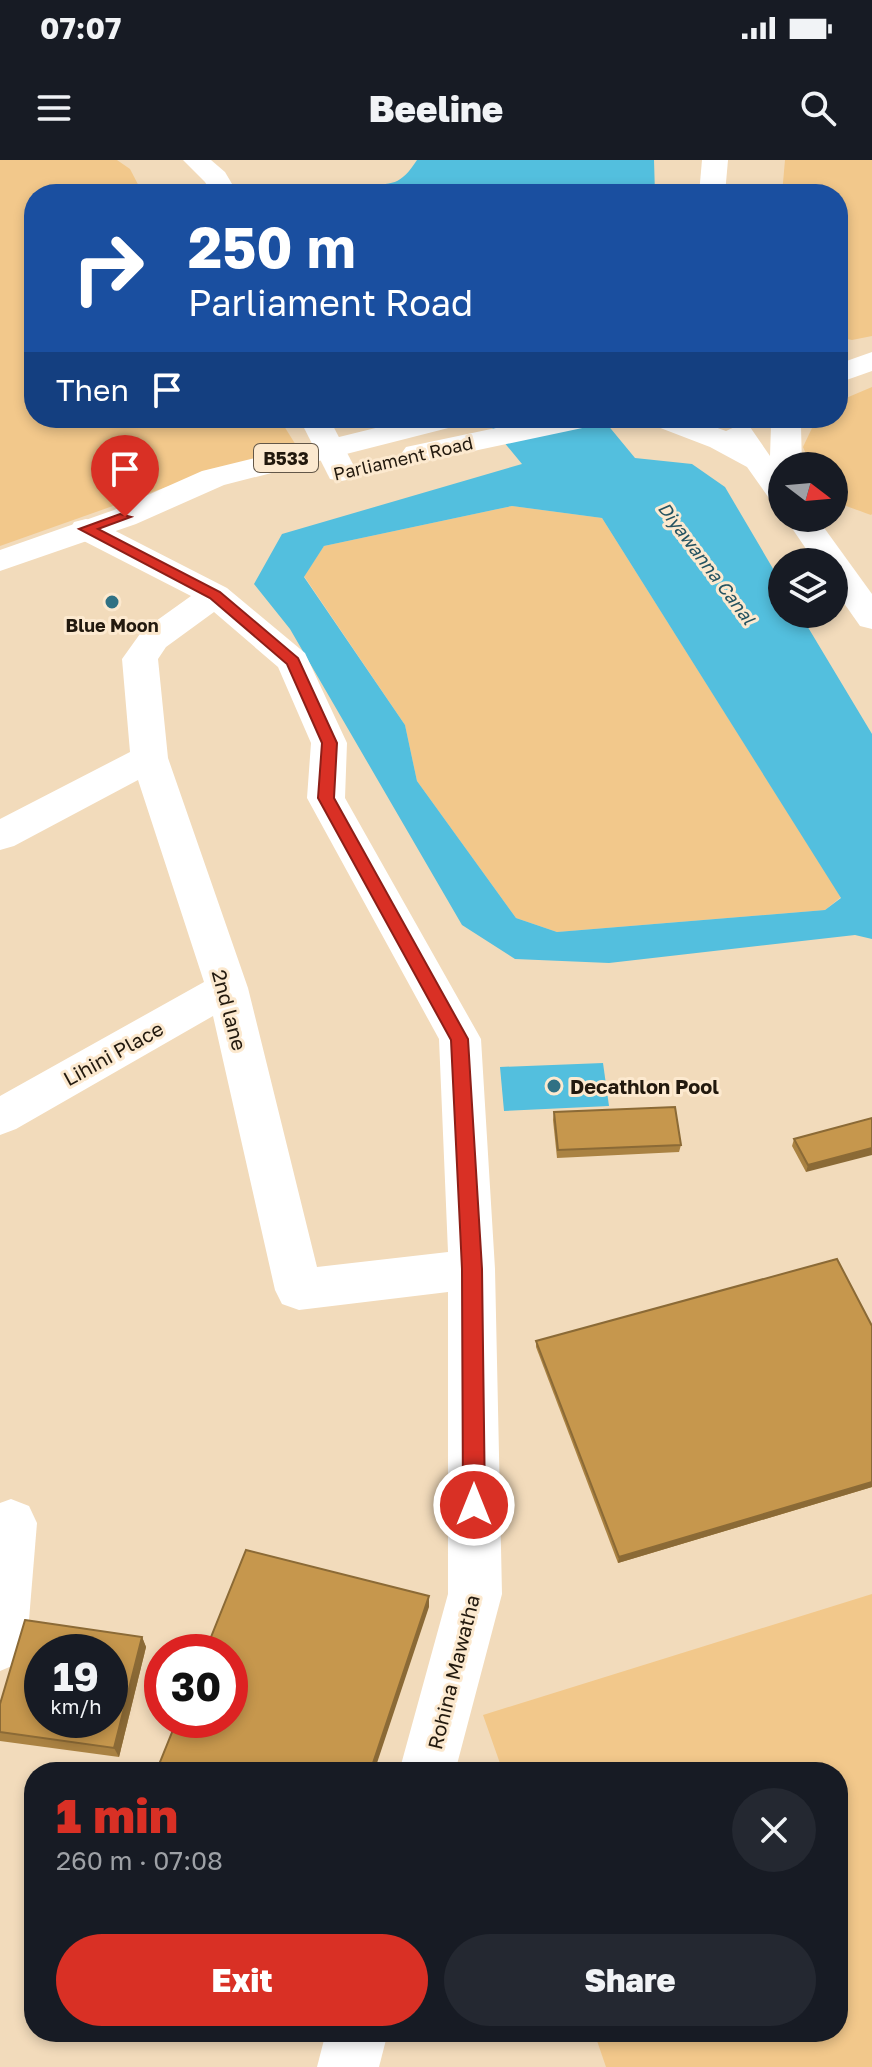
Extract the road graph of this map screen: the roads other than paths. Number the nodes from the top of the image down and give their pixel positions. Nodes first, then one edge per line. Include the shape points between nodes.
1 (175, 160) edge
2 (196, 160) edge
3 (715, 160) edge
4 (191, 184) edge
5 (219, 184) edge
6 (713, 184) edge
7 (325, 428) edge
8 (427, 428) edge
9 (688, 428) edge
10 (738, 428) edge
11 (762, 428) edge
12 (785, 428) edge
13 (347, 449) edge
14 (771, 452) edge
15 (778, 452) edge
16 (768, 457) edge
17 (768, 461) edge
18 (105, 523) junction
19 (812, 532) edge
20 (824, 548) edge
21 (0, 561) edge
22 (848, 582) edge
23 (215, 595) junction
24 (872, 618) edge
25 (149, 758) junction
26 (0, 836) edge
27 (227, 988) junction
28 (0, 1117) edge
29 (472, 1269) junction
30 (11, 1523) dead end
31 (0, 1644) edge
32 (430, 1762) edge
33 (354, 2042) edge
34 (348, 2067) edge

1 - 4 street
2 - 5 street
3 - 6 street
7 - 13 street
8 - 13 street, Parliament Road / B533
9 - 17 street
10 - 16 street
11 - 14 street
12 - 15 street
13 - 18 street, Parliament Road / B533 via 223,501
18 - 21 street, Parliament Road / B533
18 - 23 street, Rohina Mawatha
19 - 20 street
22 - 24 street
23 - 25 street, 2nd lane via 154,639 140,659
23 - 29 street, Rohina Mawatha via 293,661 329,743 326,798 460,1039
25 - 26 street
25 - 27 street, 2nd lane
27 - 28 street, Lihini Place
27 - 29 street, 2nd lane via 299,1290
29 - 32 street, Rohina Mawatha via 475,1594
30 - 31 street
33 - 34 street

